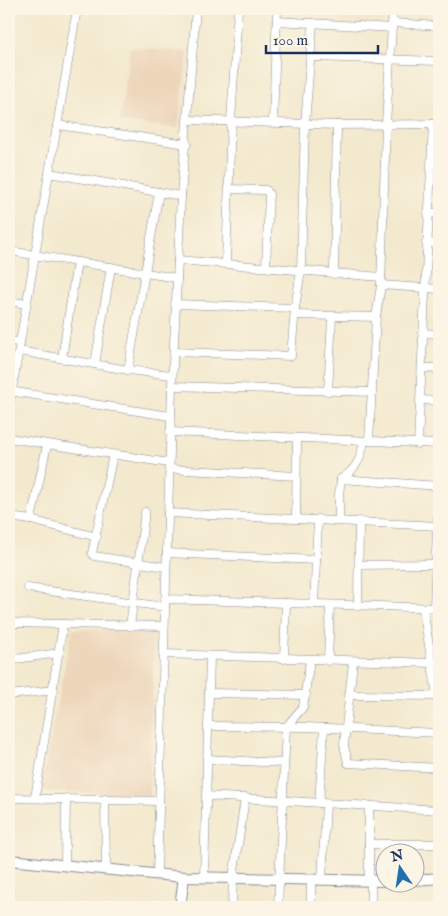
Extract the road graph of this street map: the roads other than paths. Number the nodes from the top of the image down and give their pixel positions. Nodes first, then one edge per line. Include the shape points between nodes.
1 (77, 9) edge
2 (196, 9) edge
3 (238, 9) edge
4 (277, 9) edge
5 (393, 9) edge
6 (277, 21) junction
7 (313, 23) junction
8 (392, 26) junction
9 (439, 26) edge
10 (312, 57) junction
11 (391, 60) junction
12 (439, 61) edge
13 (188, 120) junction
14 (231, 121) junction
15 (273, 122) junction
16 (305, 124) junction
17 (386, 124) junction
18 (436, 124) edge
19 (57, 125) junction
20 (337, 125) junction
21 (186, 144) junction
22 (49, 173) junction
23 (430, 180) junction
24 (439, 181) edge
25 (229, 189) junction
26 (159, 192) junction
27 (181, 196) junction
28 (428, 213) junction
29 (439, 213) edge
30 (426, 244) junction
31 (439, 244) edge
32 (9, 251) edge
33 (35, 255) junction
34 (178, 260) junction
35 (77, 262) junction
36 (226, 263) junction
37 (111, 267) junction
38 (266, 267) junction
39 (301, 270) junction
40 (144, 272) junction
41 (334, 274) junction
42 (381, 277) junction
43 (177, 278) junction
44 (381, 286) junction
45 (424, 288) junction
46 (439, 289) edge
47 (9, 301) edge
48 (26, 304) junction
49 (176, 304) junction
50 (295, 311) junction
51 (376, 317) junction
52 (332, 318) junction
53 (422, 334) junction
54 (439, 334) edge
55 (9, 341) edge
56 (20, 342) junction
57 (19, 351) junction
58 (174, 352) junction
59 (62, 358) junction
60 (95, 364) junction
61 (422, 368) junction
62 (439, 368) edge
63 (128, 370) junction
64 (172, 374) junction
65 (172, 386) junction
66 (10, 391) edge
67 (328, 391) junction
68 (372, 392) junction
69 (421, 400) junction
70 (439, 401) edge
71 (9, 407) edge
72 (170, 416) junction
73 (170, 432) junction
74 (9, 438) edge
75 (297, 438) junction
76 (366, 441) junction
77 (418, 444) junction
78 (439, 444) edge
79 (47, 445) junction
80 (113, 455) junction
81 (169, 466) junction
82 (296, 476) junction
83 (439, 476) edge
84 (341, 479) junction
85 (439, 486) edge
86 (144, 512) dead end
87 (168, 513) junction
88 (9, 517) edge
89 (296, 518) junction
90 (318, 519) junction
91 (30, 520) junction
92 (339, 520) junction
93 (359, 521) junction
94 (438, 526) edge
95 (97, 537) junction
96 (167, 553) junction
97 (316, 560) junction
98 (139, 564) junction
99 (435, 564) junction
100 (359, 565) junction
101 (166, 567) junction
102 (28, 588) dead end
103 (165, 603) junction
104 (286, 603) junction
105 (133, 604) junction
106 (314, 604) junction
107 (330, 605) junction
108 (358, 606) junction
109 (423, 608) junction
110 (436, 608) edge
111 (9, 623) edge
112 (63, 624) junction
113 (130, 626) junction
114 (164, 626) junction
115 (59, 652) junction
116 (163, 654) junction
117 (210, 656) junction
118 (284, 659) junction
119 (9, 660) edge
120 (310, 660) junction
121 (328, 661) junction
122 (353, 662) junction
123 (433, 663) junction
124 (54, 690) junction
125 (209, 693) junction
126 (306, 694) junction
127 (9, 695) edge
128 (349, 695) junction
129 (437, 696) junction
130 (439, 708) edge
131 (208, 726) junction
132 (286, 727) junction
133 (324, 729) junction
134 (346, 731) junction
135 (439, 733) edge
136 (207, 759) junction
137 (284, 764) junction
138 (439, 768) edge
139 (206, 796) junction
140 (9, 798) edge
141 (35, 798) junction
142 (66, 798) junction
143 (245, 798) junction
144 (105, 799) junction
145 (283, 800) junction
146 (159, 801) junction
147 (323, 803) junction
148 (369, 806) junction
149 (439, 810) edge
150 (369, 844) junction
151 (439, 844) edge
152 (9, 860) edge
153 (64, 866) junction
154 (106, 870) junction
155 (157, 874) junction
156 (184, 877) junction
157 (204, 878) junction
158 (233, 878) junction
159 (439, 878) edge
160 (426, 879) edge
161 (280, 880) junction
162 (311, 880) junction
163 (322, 880) junction
164 (370, 881) junction
165 (376, 881) edge
166 (180, 907) edge
167 (232, 907) edge
168 (278, 907) edge
169 (311, 907) edge
170 (371, 907) edge

1 - 19 street
2 - 13 street
3 - 14 street
4 - 6 street
5 - 8 street
6 - 7 street
6 - 15 street
7 - 8 street
7 - 10 street
8 - 9 street
8 - 11 street
10 - 11 street
10 - 16 street
11 - 12 street
11 - 17 street
13 - 14 street
13 - 21 street
14 - 15 street
14 - 25 street
15 - 16 street
16 - 20 street
16 - 39 street
17 - 18 street
17 - 20 street
17 - 42 street
18 - 23 street
19 - 21 street
19 - 22 street
20 - 41 street
21 - 27 street
22 - 26 street
22 - 33 street
23 - 24 street
23 - 28 street
25 - 36 street
25 - 38 street via 266,190 268,194
26 - 27 street
26 - 40 street
27 - 34 street
28 - 29 street
28 - 30 street
30 - 31 street
30 - 45 street
32 - 33 street
33 - 35 street
33 - 48 street
34 - 36 street
34 - 43 street
35 - 37 street
35 - 59 street
36 - 38 street
37 - 40 street
37 - 60 street
38 - 39 street
39 - 41 street
39 - 50 street
40 - 43 street
40 - 63 street
41 - 42 street
42 - 44 street
43 - 49 street
44 - 45 street
44 - 51 street
45 - 46 street
45 - 53 street
47 - 48 street
48 - 56 street
49 - 50 street
49 - 58 street
50 - 52 street
50 - 58 street via 291,356
51 - 52 street
51 - 68 street
52 - 67 street
53 - 54 street
53 - 61 street
55 - 56 street
56 - 57 street
57 - 59 street
57 - 66 street
58 - 64 street
59 - 60 street
60 - 63 street
61 - 62 street
61 - 69 street
63 - 64 street
64 - 65 street
65 - 67 street
65 - 72 street
66 - 71 street
66 - 72 street
67 - 68 street
68 - 76 street
69 - 70 street
69 - 77 street
72 - 73 street
73 - 75 street
73 - 81 street
74 - 79 street
75 - 76 street
75 - 82 street
76 - 77 street
76 - 84 street via 360,461
77 - 78 street
79 - 80 street
79 - 91 street
80 - 81 street
80 - 95 street
81 - 82 street
81 - 87 street
82 - 89 street
83 - 85 street
84 - 85 street
84 - 92 street
85 - 94 street
86 - 98 street
87 - 89 street
87 - 96 street
88 - 91 street
89 - 90 street
90 - 92 street
90 - 97 street
91 - 95 street
92 - 93 street
93 - 94 street
93 - 100 street
94 - 99 street
95 - 98 street via 94,556
96 - 97 street
96 - 101 street
97 - 106 street
98 - 101 street
98 - 105 street
99 - 100 street
99 - 110 street
100 - 108 street
101 - 103 street
102 - 105 street
103 - 104 street
103 - 105 street
103 - 114 street
104 - 106 street
104 - 118 street
105 - 113 street
106 - 107 street
107 - 108 street
107 - 121 street
108 - 109 street
109 - 110 street
109 - 123 street
111 - 112 street
112 - 113 street
112 - 115 street
113 - 114 street
114 - 116 street
115 - 119 street
115 - 124 street
116 - 117 street
116 - 146 street
117 - 118 street
117 - 125 street
118 - 120 street
120 - 121 street
120 - 126 street
121 - 122 street
122 - 123 street
122 - 128 street
123 - 129 street
124 - 127 street
124 - 141 street
125 - 126 street
125 - 131 street
126 - 132 street via 303,707
128 - 129 street
128 - 134 street
129 - 130 street
131 - 132 street
131 - 136 street
132 - 133 street
132 - 137 street
133 - 134 street
133 - 147 street
134 - 135 street
134 - 138 street via 345,750 350,765
136 - 137 street
136 - 139 street
137 - 145 street
139 - 143 street
139 - 157 street
140 - 141 street
141 - 142 street
142 - 144 street
142 - 153 street
143 - 145 street
143 - 158 street
144 - 146 street
144 - 154 street
145 - 147 street
145 - 161 street
146 - 155 street
147 - 148 street
147 - 163 street
148 - 149 street
148 - 150 street
150 - 151 street
150 - 164 street
152 - 153 street
153 - 154 street
154 - 155 street
155 - 156 street
156 - 157 street
156 - 166 street
157 - 158 street
158 - 161 street
158 - 167 street
159 - 160 street
161 - 162 street
161 - 168 street
162 - 163 street
162 - 169 street
163 - 164 street
164 - 165 street
164 - 170 street

